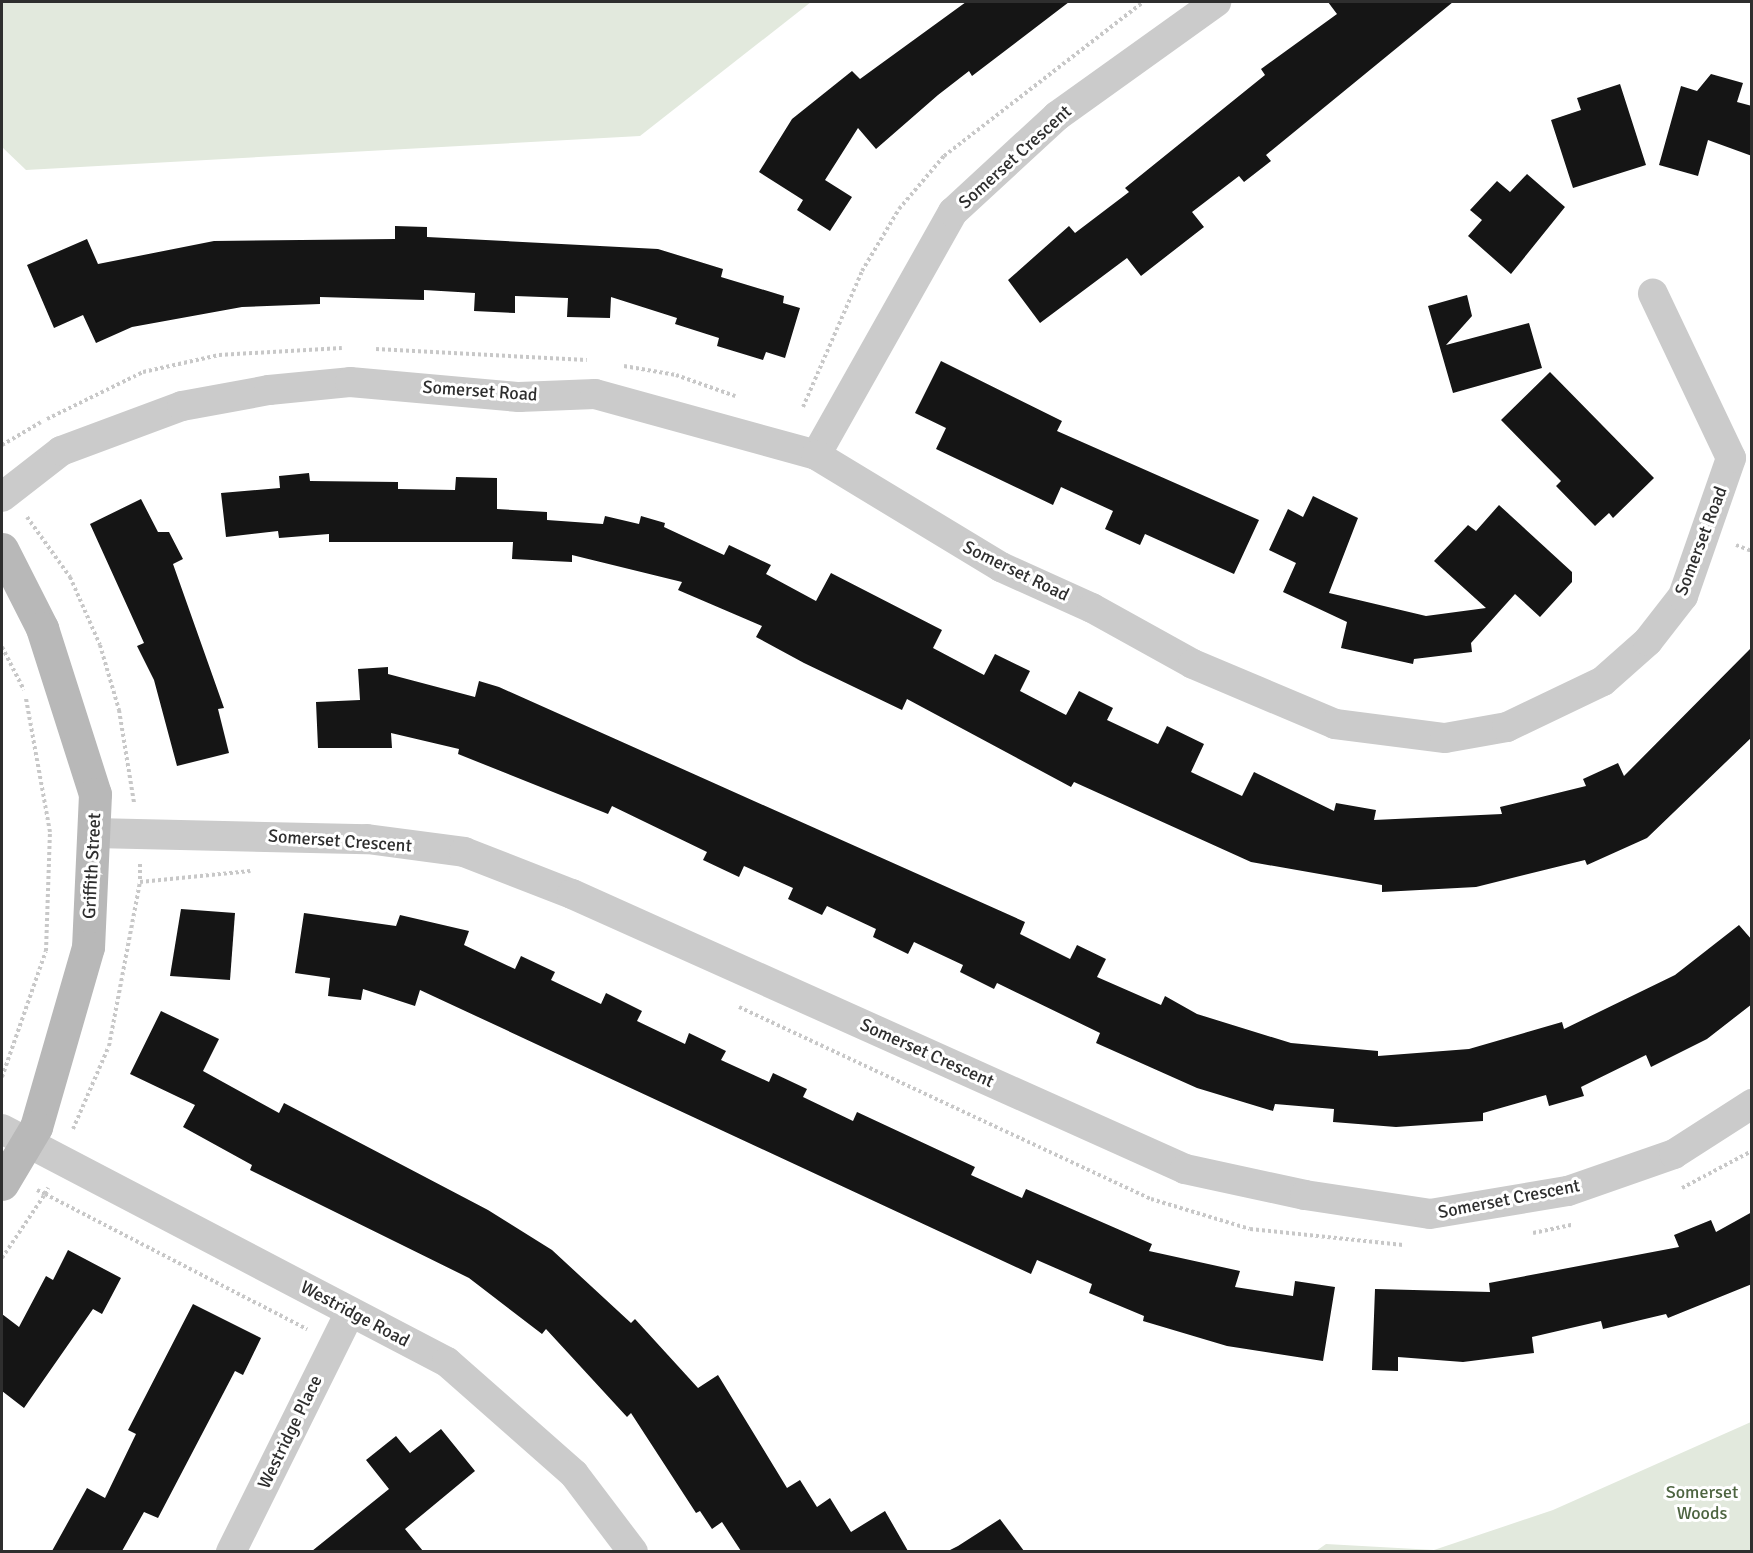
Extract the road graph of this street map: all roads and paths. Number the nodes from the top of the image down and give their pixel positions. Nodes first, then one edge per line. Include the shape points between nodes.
1 (1143, 2) edge
2 (1216, 2) edge
3 (1653, 294) dead end
4 (354, 348) dead end
5 (366, 349) dead end
6 (596, 361) dead end
7 (618, 365) dead end
8 (742, 399) dead end
9 (798, 419) dead end
10 (2, 445) edge
11 (816, 455) junction
12 (2, 497) edge
13 (1726, 542) dead end
14 (2, 549) edge
15 (1752, 551) edge
16 (2, 647) edge
17 (94, 833) junction
18 (259, 870) dead end
19 (733, 1005) dead end
20 (2, 1077) edge
21 (1752, 1104) edge
22 (14, 1136) edge
23 (1752, 1151) edge
24 (60, 1159) junction
25 (4, 1179) edge
26 (1678, 1190) dead end
27 (45, 1194) junction
28 (1577, 1224) dead end
29 (1520, 1235) dead end
30 (1415, 1246) dead end
31 (2, 1258) edge
32 (350, 1312) junction
33 (334, 1343) junction
34 (231, 1551) edge
35 (633, 1551) edge

1 - 9 path via 944,156 899,209 862,271
2 - 11 street, Somerset Crescent via 1057,116 953,212
3 - 11 street, Somerset Road via 1731,458 1708,535 1683,596 1648,641 1603,681 1508,727 1445,738 1335,724 1193,664 1092,608 1000,567
4 - 10 path via 219,355 143,372
5 - 6 path
7 - 8 path via 676,375
11 - 12 street, Somerset Road via 595,394 519,397 350,382 182,406 61,451
13 - 15 path
14 - 17 street, Griffith Street via 42,628 95,794
16 - 20 path via 25,692 50,832 46,951
17 - 21 street, Somerset Crescent via 367,839 464,852 583,899 1185,1169 1305,1196 1430,1214 1568,1191 1674,1154
17 - 22 street, Griffith Street via 88,947
18 - 24 path via 140,882 109,1047
19 - 30 path via 1151,1199 1250,1229
22 - 24 street, Westridge Road
22 - 25 street, Griffith Street
23 - 26 path
24 - 27 path
24 - 32 street, Westridge Road
25 - 27 path
27 - 31 path
27 - 33 path
28 - 29 path
32 - 33 street, Westridge Place
32 - 35 street, Westridge Road via 447,1362 485,1391 574,1474
33 - 34 street, Westridge Place

